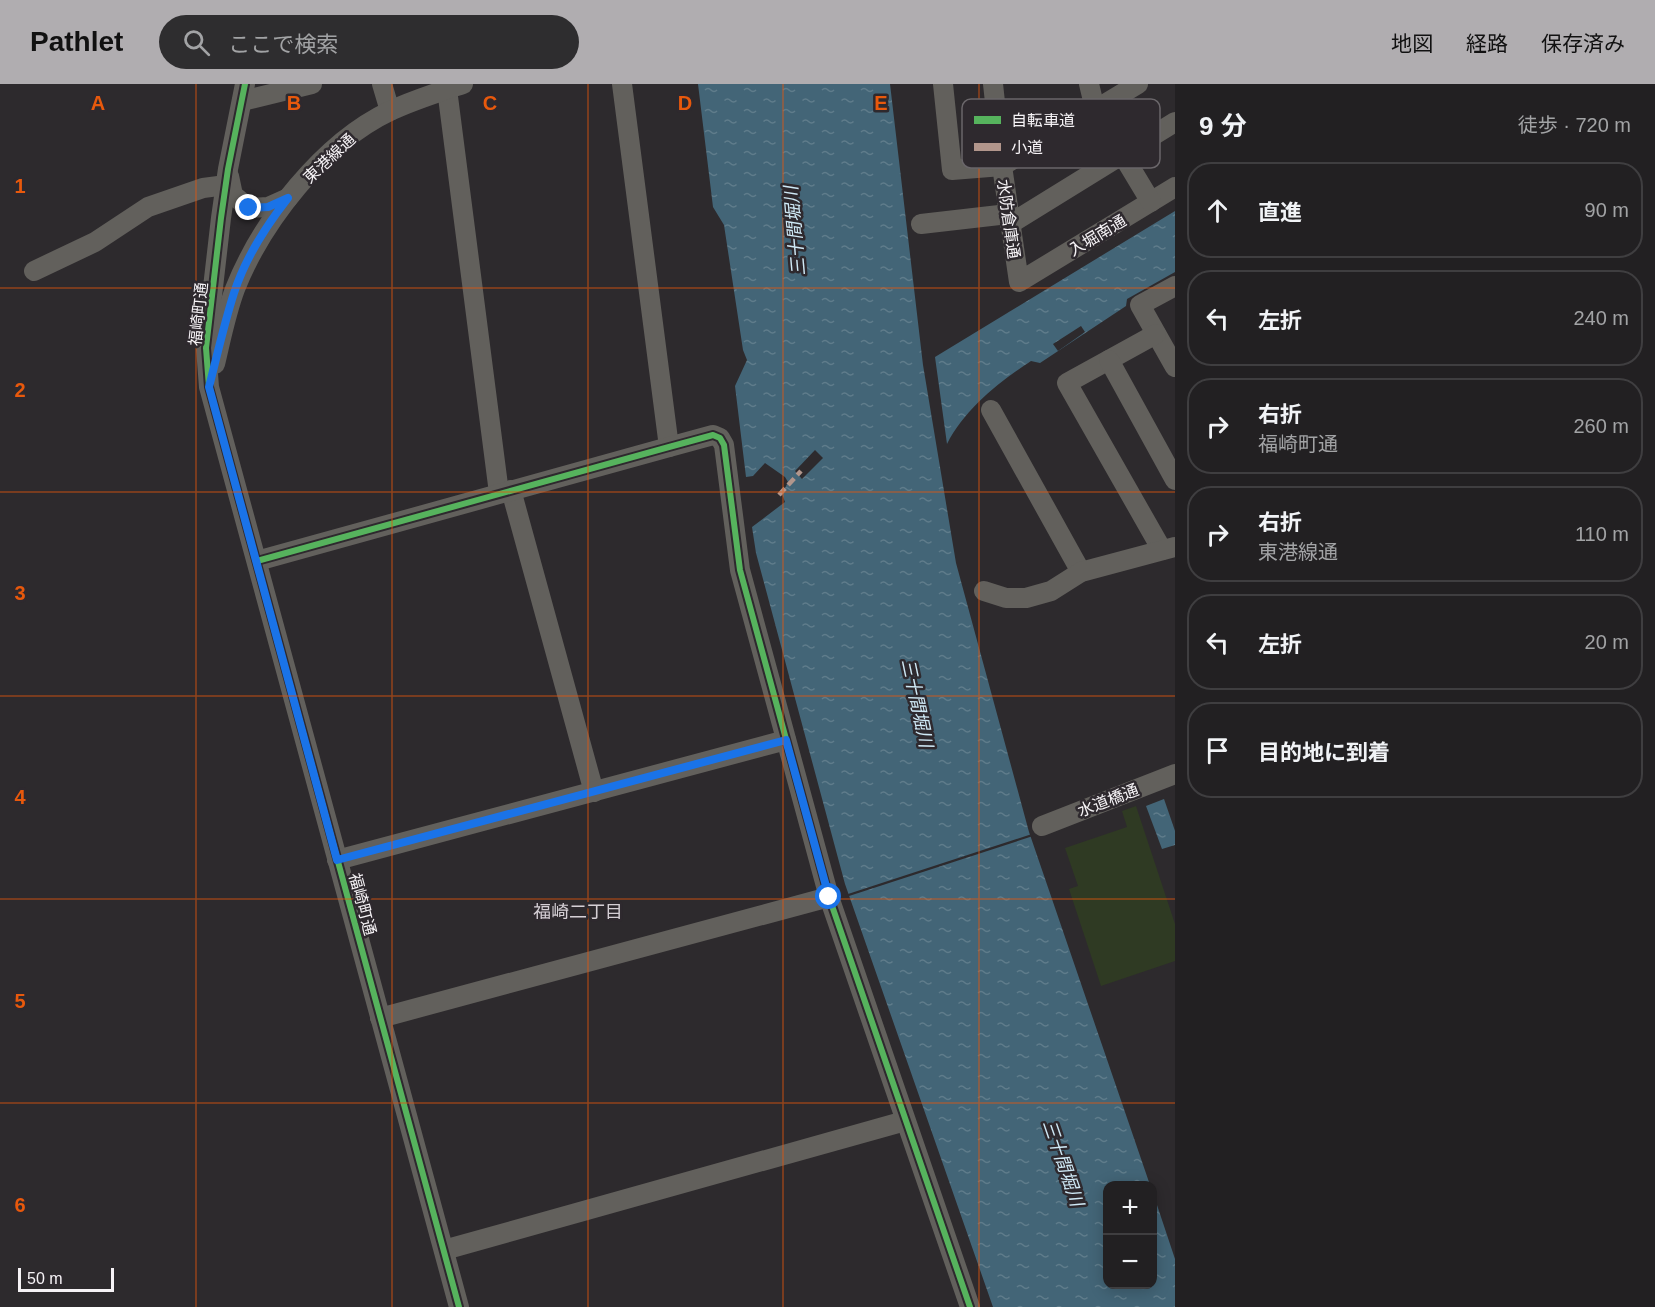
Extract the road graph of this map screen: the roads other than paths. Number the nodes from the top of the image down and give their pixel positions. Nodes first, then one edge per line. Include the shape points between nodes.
1 (312, 84) edge
2 (382, 84) edge
3 (622, 84) edge
4 (943, 84) edge
5 (993, 84) edge
6 (1089, 84) edge
7 (1138, 84) edge
8 (455, 87) edge
9 (243, 92) edge
10 (995, 99) edge
11 (1093, 99) edge
12 (1112, 99) edge
13 (390, 111) junction
14 (1175, 122) edge
15 (1160, 131) edge
16 (982, 168) edge
17 (1002, 168) edge
18 (1098, 168) edge
19 (1131, 168) edge
20 (227, 177) junction
21 (1175, 187) edge
22 (288, 198) junction
23 (1151, 202) junction
24 (1009, 219) junction
25 (921, 224) dead end
26 (34, 271) dead end
27 (1019, 282) joint
28 (1175, 286) edge
29 (1156, 334) junction
30 (1173, 358) edge
31 (1109, 360) junction
32 (209, 387) junction
33 (992, 410) dead end
34 (669, 447) junction
35 (1175, 480) edge
36 (505, 492) junction
37 (1169, 548) edge
38 (257, 561) junction
39 (1081, 572) junction
40 (984, 591) dead end
41 (786, 740) junction
42 (1175, 774) edge
43 (594, 792) junction
44 (1041, 826) dead end
45 (337, 860) junction
46 (829, 897) junction
47 (380, 1018) junction
48 (905, 1121) junction
49 (444, 1250) junction
50 (459, 1307) edge
51 (970, 1307) edge

1 - 9 street
2 - 13 street
3 - 34 street
4 - 16 street via 952,171
5 - 10 street, 水防倉庫通
6 - 11 street
7 - 12 street
8 - 13 street, 東港線通
8 - 36 street
9 - 20 street, 福崎町通
13 - 22 street, 東港線通 via 352,135
14 - 15 street
17 - 24 street, 水防倉庫通
18 - 24 street
19 - 23 street
20 - 22 street via 233,195 249,208 268,207
20 - 26 street via 148,207 95,242
20 - 32 street, 福崎町通 via 206,348
21 - 23 street, 入堀南通
22 - 32 street, 東港線通 via 240,277
23 - 27 street, 入堀南通
24 - 25 street
24 - 27 street, 水防倉庫通
28 - 29 street via 1140,305
29 - 30 street
29 - 31 street
31 - 35 street
31 - 37 street via 1067,383
32 - 38 street, 福崎町通
33 - 39 street
34 - 36 street
34 - 41 street via 713,435 724,445 740,570
36 - 38 street
36 - 43 street
37 - 39 street
38 - 45 street, 福崎町通
39 - 40 street via 1051,591 1026,598 1006,598
41 - 43 street
41 - 46 street
42 - 44 street, 水道橋通
43 - 45 street
45 - 47 street, 福崎町通
46 - 47 street
46 - 48 street
47 - 49 street, 福崎町通
48 - 49 street
48 - 51 street
49 - 50 street, 福崎町通

